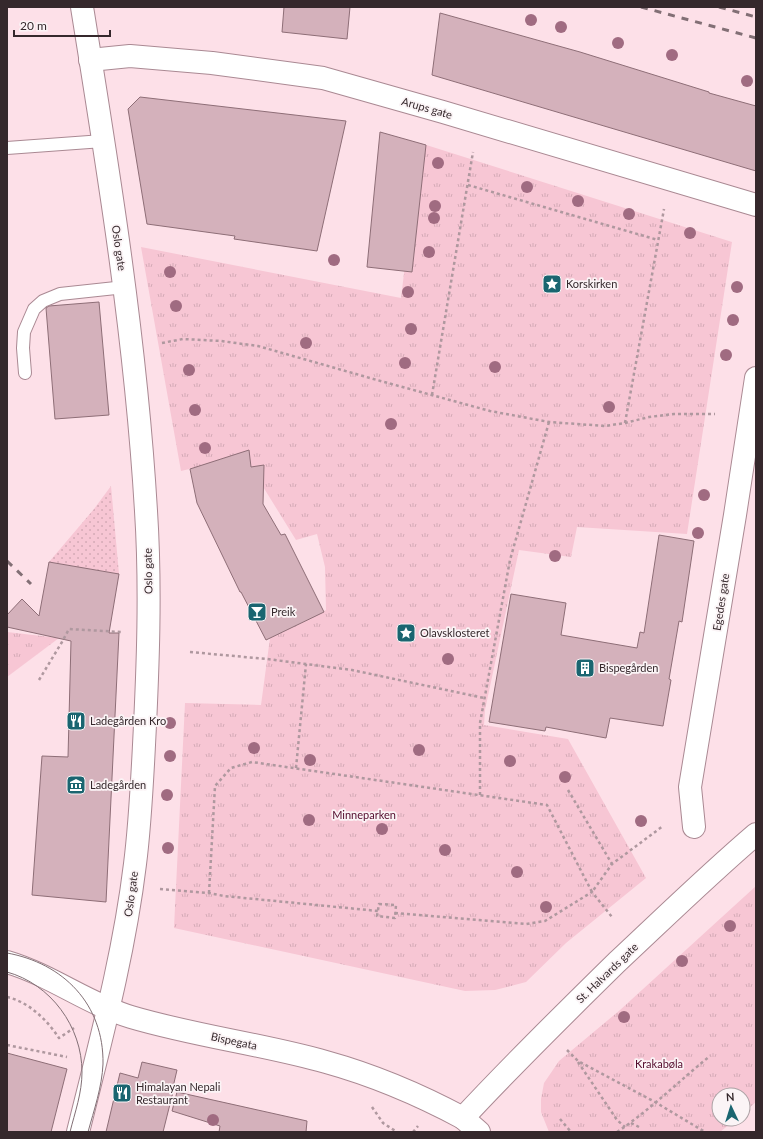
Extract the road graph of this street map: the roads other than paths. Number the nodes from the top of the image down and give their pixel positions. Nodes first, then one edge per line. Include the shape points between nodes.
1 (82, 7) edge
2 (90, 60) junction
3 (103, 141) junction
4 (7, 148) edge
5 (756, 205) edge
6 (125, 287) junction
7 (25, 373) dead end
8 (756, 378) edge
9 (694, 827) dead end
10 (756, 834) edge
11 (7, 962) edge
12 (108, 1008) junction
13 (471, 1125) edge
14 (78, 1132) edge

1 - 2 street, Oslo gate
2 - 3 street, Oslo gate
2 - 5 street, Arups gate via 130,56 212,63 323,78
3 - 4 lane
3 - 6 street, Oslo gate
6 - 7 lane via 60,294 43,301 34,309 24,332
6 - 12 street, Oslo gate via 147,513 147,662 136,861 126,927
8 - 9 street, Egedes gate via 690,787
10 - 13 street, St. Halvards gate via 672,910 504,1074
11 - 12 street, Bispegata via 34,972
12 - 13 street, Bispegata via 132,1018 163,1026 326,1062 442,1106
12 - 14 street, Oslo gate

